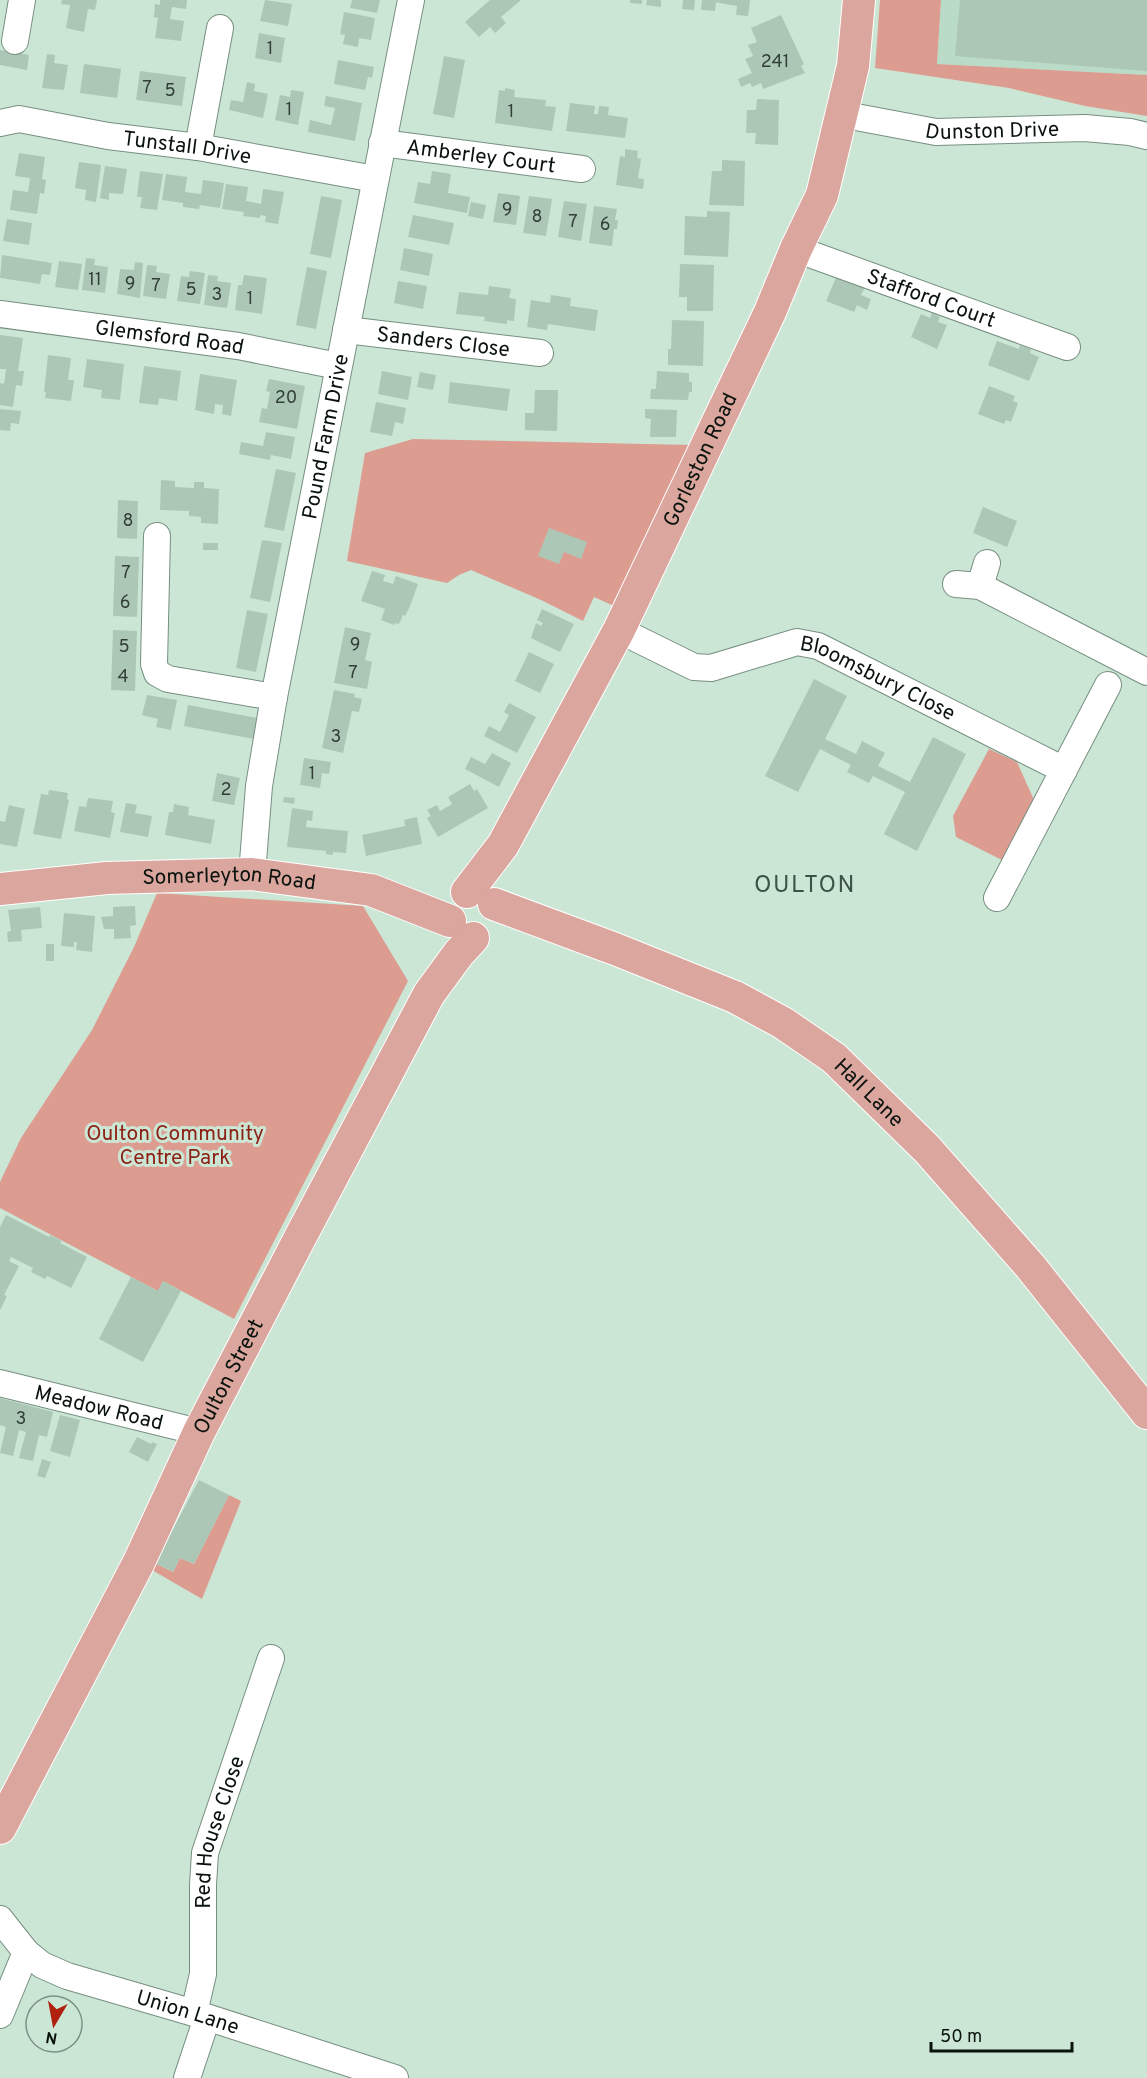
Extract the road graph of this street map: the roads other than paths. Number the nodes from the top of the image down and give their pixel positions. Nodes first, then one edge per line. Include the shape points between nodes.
1 (22, 0) edge
2 (411, 0) edge
3 (859, 0) edge
4 (220, 28) dead end
5 (15, 41) dead end
6 (840, 114) junction
7 (0, 123) edge
8 (1147, 136) edge
9 (382, 143) junction
10 (198, 147) junction
11 (582, 169) dead end
12 (375, 179) junction
13 (796, 249) junction
14 (0, 314) edge
15 (346, 330) junction
16 (1067, 347) dead end
17 (540, 353) dead end
18 (338, 366) junction
19 (158, 536) dead end
20 (974, 578) dead end
21 (619, 630) junction
22 (1147, 672) edge
23 (1108, 685) dead end
24 (274, 697) junction
25 (1064, 770) junction
26 (252, 874) junction
27 (0, 889) edge
28 (997, 898) dead end
29 (472, 914) junction
30 (0, 1383) edge
31 (1147, 1413) edge
32 (199, 1432) junction
33 (271, 1658) dead end
34 (0, 1828) edge
35 (0, 1919) edge
36 (26, 1952) junction
37 (0, 2015) edge
38 (200, 2016) junction
39 (360, 2073) edge
40 (187, 2078) edge
41 (395, 2078) edge

1 - 5 street
2 - 9 street, Pound Farm Drive
3 - 6 main road, Gorleston Road via 853,66
4 - 10 street
6 - 8 street, Dunston Drive via 936,132 1085,128
6 - 13 main road, Gorleston Road via 822,195
7 - 10 street, Tunstall Drive via 19,118 108,136
9 - 11 street, Amberley Court
9 - 12 street, Pound Farm Drive
10 - 12 street, Tunstall Drive
12 - 15 street, Pound Farm Drive
13 - 16 street, Stafford Court
13 - 21 main road, Gorleston Road
14 - 18 street, Glemsford Road via 238,346
15 - 17 street, Sanders Close
15 - 18 street, Pound Farm Drive
18 - 24 street, Pound Farm Drive
19 - 24 street via 154,664 157,674
20 - 22 street
21 - 25 street, Bloomsbury Close via 694,667 711,668 797,642 818,646
21 - 29 main road, Gorleston Road via 503,845
23 - 25 street
24 - 26 street, Pound Farm Drive via 259,786
25 - 28 street
26 - 27 main road, Somerleyton Road via 107,878
26 - 29 main road, Somerleyton Road via 371,890
29 - 31 main road, Hall Lane via 615,949 735,997 783,1023 834,1058 927,1149 1030,1266
29 - 32 main road, Oulton Street
30 - 32 street, Meadow Road
32 - 34 main road, Oulton Street via 139,1562
33 - 38 street, Red House Close via 206,1853
35 - 36 street, Union Lane
36 - 37 street
36 - 38 street, Union Lane via 42,1965 67,1976
38 - 39 street, Union Lane
38 - 40 street, Red House Close
39 - 41 street, Union Lane

